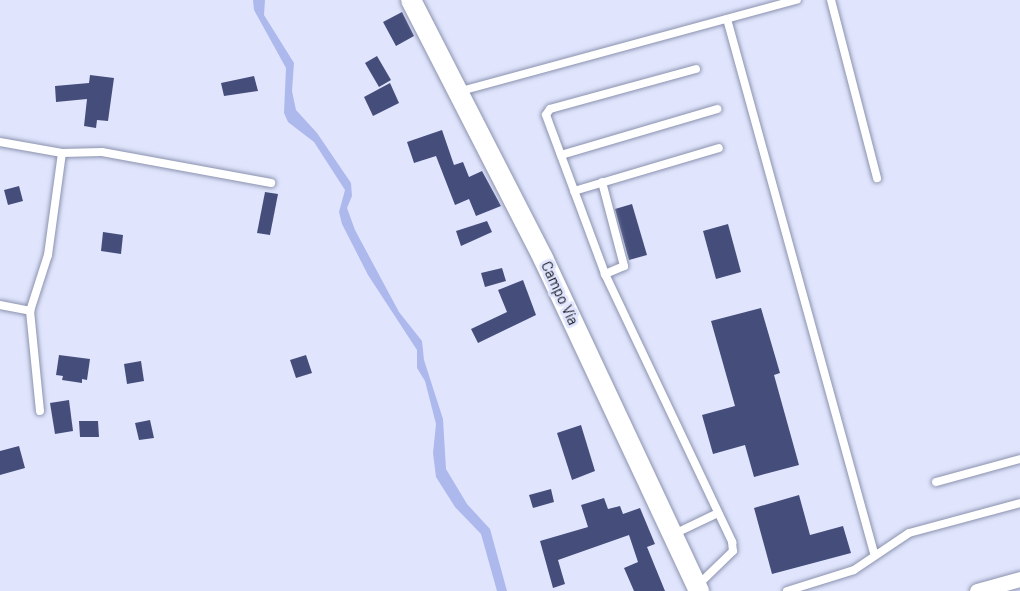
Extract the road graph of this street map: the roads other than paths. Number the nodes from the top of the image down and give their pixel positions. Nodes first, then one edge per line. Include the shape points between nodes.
1 (411, 0) edge
2 (797, 0) edge
3 (831, 0) edge
4 (727, 19) junction
5 (696, 69) dead end
6 (460, 91) junction
7 (717, 109) dead end
8 (0, 142) edge
9 (719, 148) dead end
10 (62, 153) junction
11 (561, 155) junction
12 (878, 178) dead end
13 (271, 183) dead end
14 (602, 183) junction
15 (574, 191) junction
16 (605, 274) junction
17 (0, 305) edge
18 (30, 311) junction
19 (40, 411) dead end
20 (1020, 459) edge
21 (936, 482) dead end
22 (1020, 503) edge
23 (718, 513) junction
24 (673, 535) junction
25 (874, 553) junction
26 (1020, 579) edge
27 (698, 588) edge
28 (787, 591) edge
29 (977, 591) edge

1 - 6 street, Campo Vía
2 - 4 lane
3 - 12 lane
4 - 6 lane
4 - 25 lane
5 - 11 lane via 550,109 546,115
6 - 24 street, Campo Vía
7 - 11 lane
8 - 10 lane
9 - 14 lane
10 - 13 lane via 102,152
10 - 18 lane via 48,255
11 - 15 lane
14 - 15 lane
14 - 16 lane via 624,266
15 - 16 lane
16 - 23 lane
17 - 18 lane
18 - 19 lane
20 - 21 lane
22 - 25 lane via 909,533
23 - 24 lane
23 - 27 lane via 733,551
24 - 27 street, Campo Vía
25 - 28 lane via 854,570
26 - 29 street

